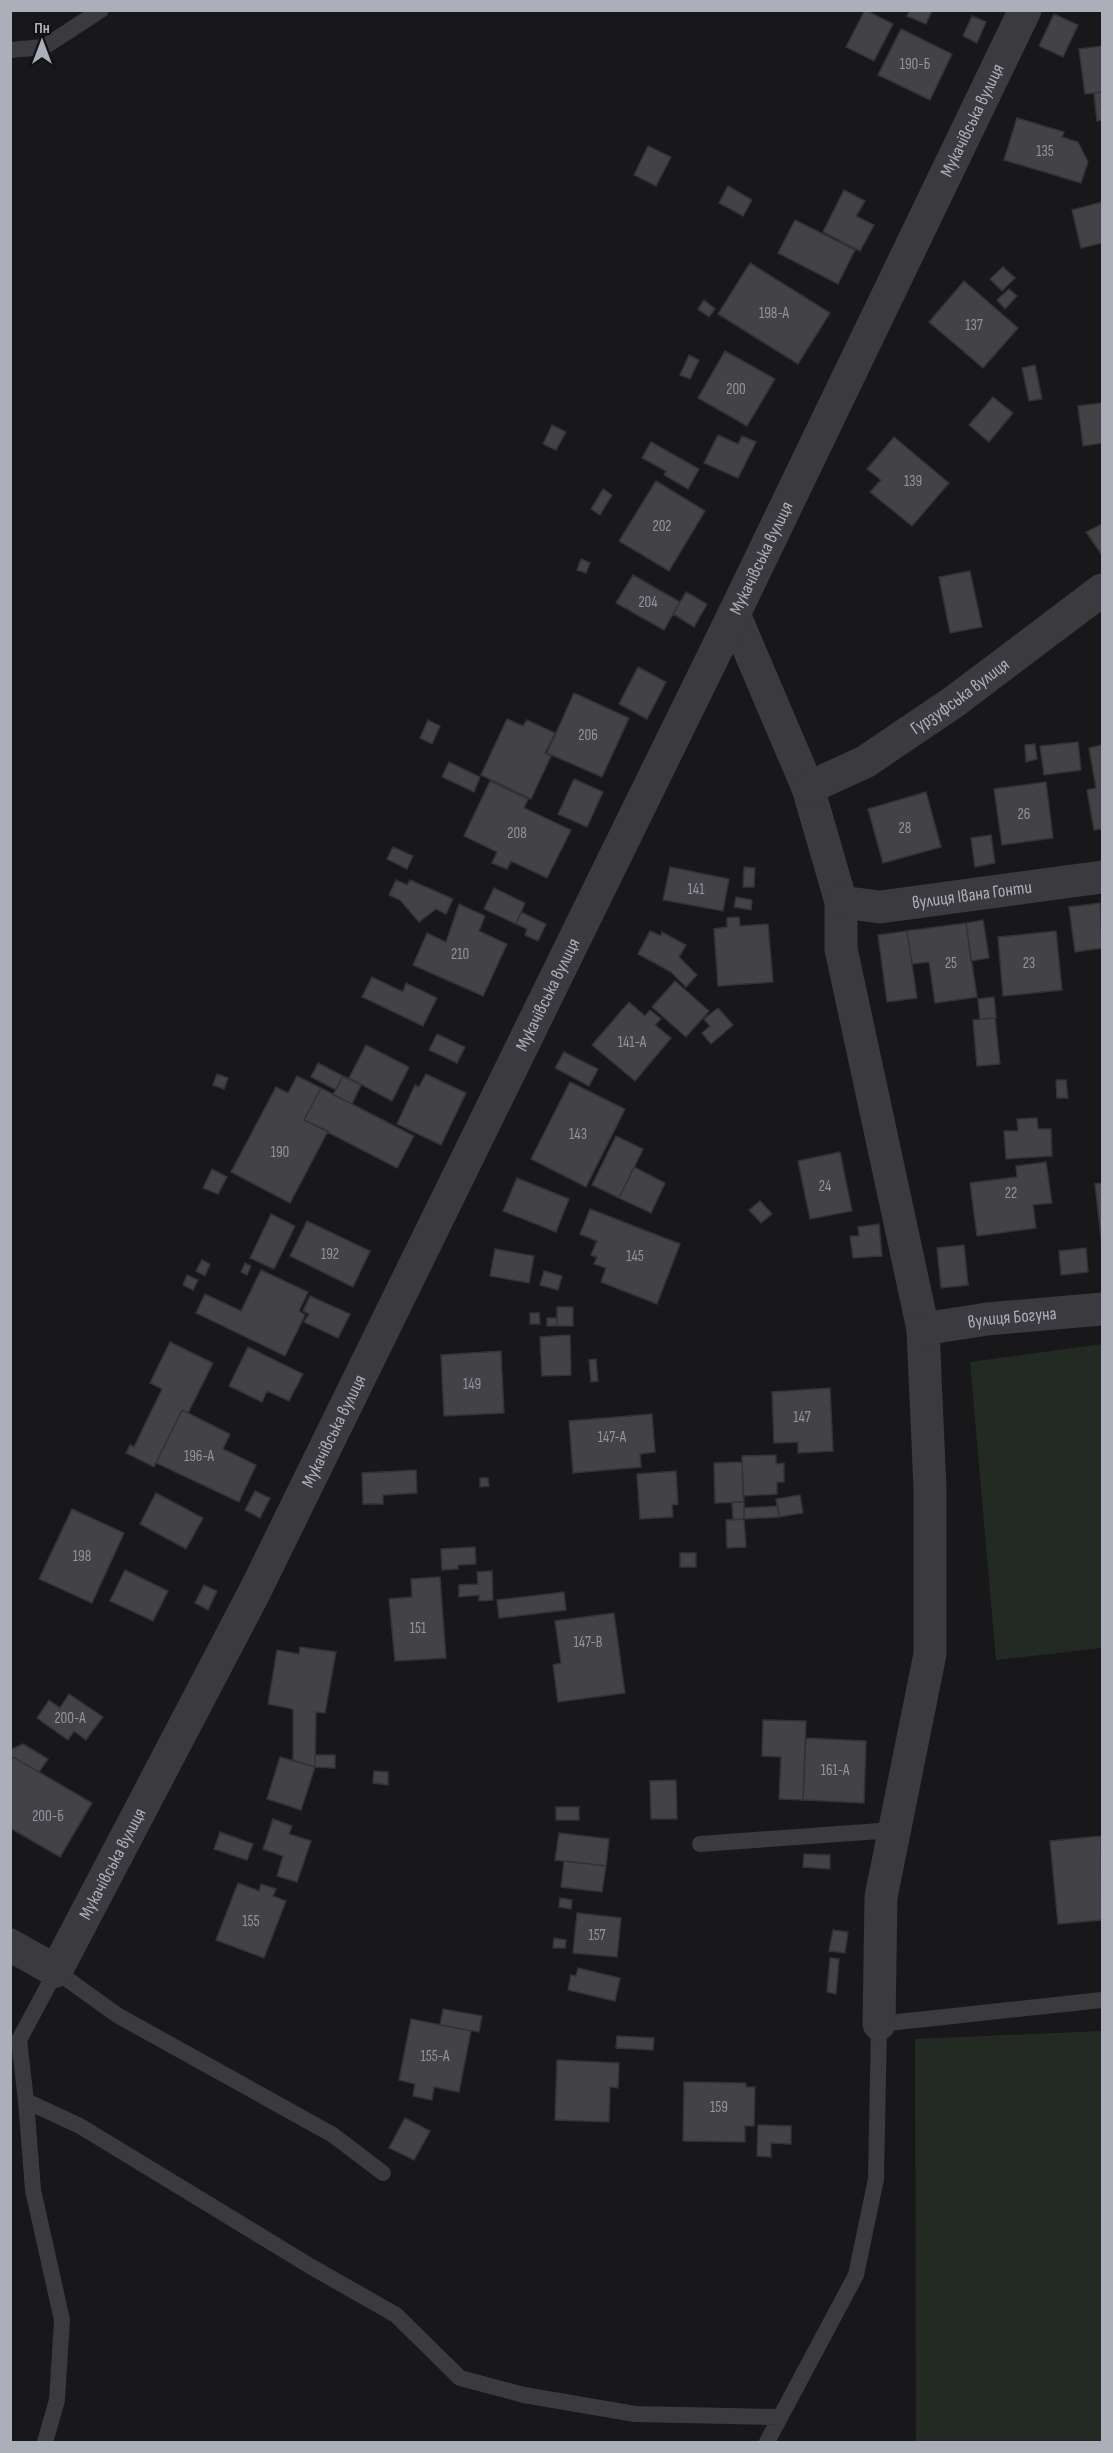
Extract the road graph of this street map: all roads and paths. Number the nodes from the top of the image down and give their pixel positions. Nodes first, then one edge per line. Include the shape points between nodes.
1 (101, 10) edge
2 (1025, 10) edge
3 (10, 50) edge
4 (1102, 590) edge
5 (734, 614) junction
6 (808, 788) junction
7 (1102, 877) edge
8 (841, 902) junction
9 (1102, 1309) edge
10 (924, 1329) junction
11 (894, 1830) junction
12 (700, 1844) dead end
13 (10, 1945) edge
14 (56, 1971) junction
15 (1102, 2000) edge
16 (879, 2024) junction
17 (27, 2101) junction
18 (383, 2173) dead end
19 (780, 2417) junction
20 (45, 2442) edge
21 (767, 2442) edge

1 - 3 lane via 44,47
2 - 5 street, Мукачівська вулиця
4 - 6 street, Гурзуфська вулиця via 956,701 884,750
5 - 6 street
5 - 14 street, Мукачівська вулиця via 255,1591
6 - 8 street
7 - 8 street, вулиця Івана Гонти via 880,907
8 - 10 street via 841,949
9 - 10 street, вулиця Богуна
10 - 11 street via 930,1489 930,1654
11 - 12 lane
11 - 16 street via 881,1897
13 - 14 street
14 - 17 lane via 19,2040
14 - 18 lane via 117,2015 333,2135
15 - 16 lane
16 - 19 lane via 876,2179 856,2275
17 - 19 lane via 80,2126 396,2315 460,2378 524,2395 635,2414
17 - 20 lane via 33,2190 62,2320 57,2400
19 - 21 lane

